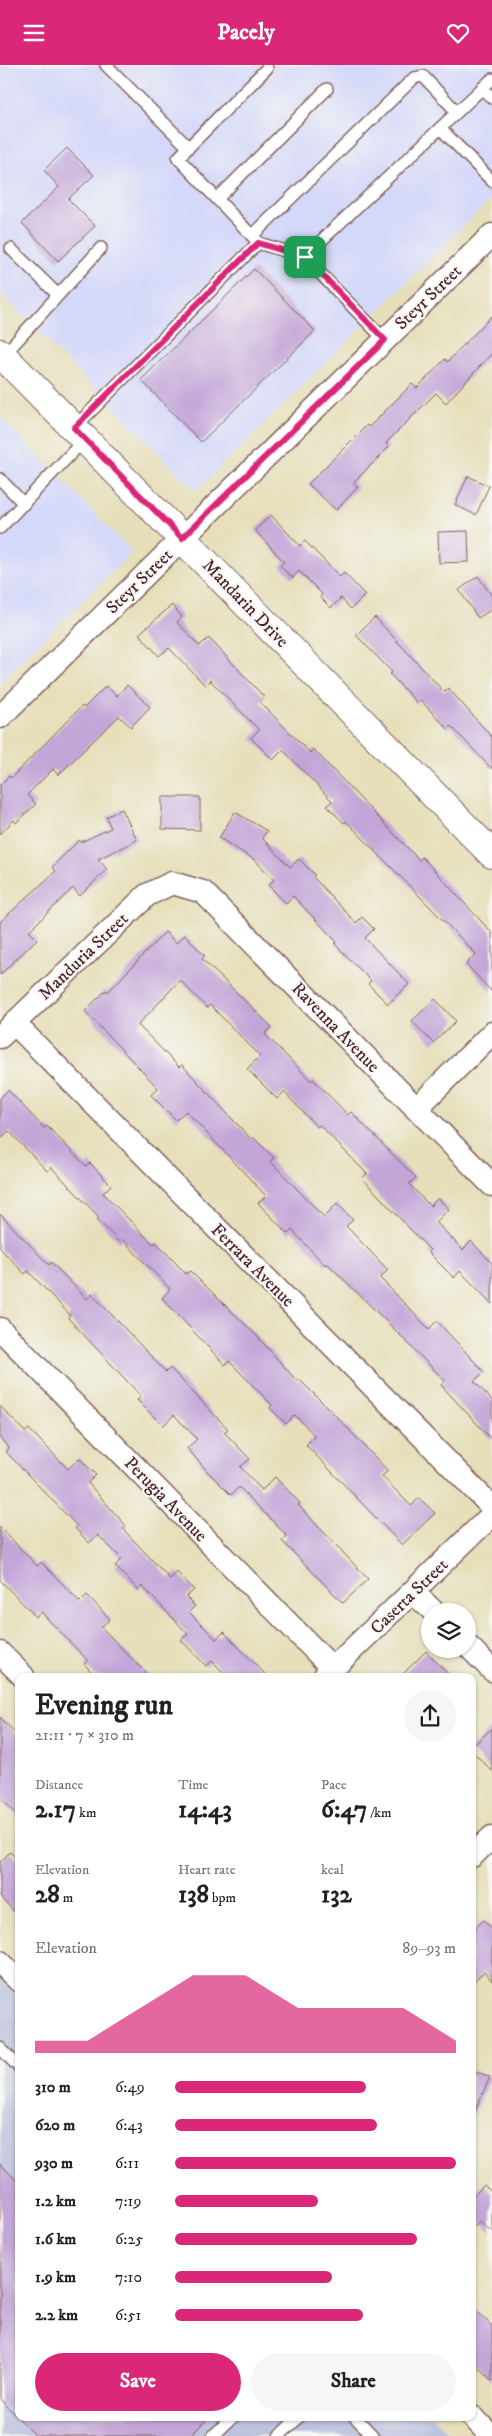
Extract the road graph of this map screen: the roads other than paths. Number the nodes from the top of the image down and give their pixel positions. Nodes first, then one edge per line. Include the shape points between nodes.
1 (106, 65) edge
2 (267, 68) dead end
3 (492, 79) edge
4 (482, 88) junction
5 (328, 89) dead end
6 (492, 98) edge
7 (457, 112) junction
8 (440, 128) junction
9 (188, 147) junction
10 (492, 181) edge
11 (217, 199) junction
12 (492, 235) edge
13 (255, 239) junction
14 (100, 248) dead end
15 (11, 249) dead end
16 (305, 257) junction
17 (57, 294) junction
18 (385, 340) junction
19 (2, 354) edge
20 (79, 433) junction
21 (0, 479) edge
22 (24, 504) junction
23 (0, 528) edge
24 (182, 538) junction
25 (0, 717) edge
26 (492, 854) edge
27 (172, 883) joint
28 (7, 1030) edge
29 (492, 1033) edge
30 (416, 1109) junction
31 (492, 1185) edge
32 (0, 1329) edge
33 (492, 1507) edge
34 (492, 1515) edge
35 (413, 1591) junction
36 (424, 1603) edge
37 (0, 1653) edge
38 (476, 1654) edge
39 (492, 1670) edge
40 (329, 1672) edge
41 (20, 1673) edge
42 (492, 1837) edge
43 (476, 1852) edge
44 (0, 1962) edge
45 (15, 1977) edge
46 (0, 2048) edge
47 (15, 2063) edge
48 (476, 2420) edge
49 (229, 2421) edge
50 (295, 2421) edge
51 (359, 2421) edge
52 (213, 2436) edge
53 (279, 2436) edge
54 (373, 2436) edge
55 (491, 2436) edge

1 - 9 lane
2 - 9 lane
3 - 4 lane
4 - 6 lane
4 - 7 lane
5 - 11 lane
7 - 8 lane
7 - 13 lane via 423,76 414,78
8 - 10 lane
8 - 16 lane
9 - 11 lane via 178,157
11 - 13 lane
12 - 18 street, Steyr Street
13 - 16 lane
13 - 20 lane
14 - 17 lane
15 - 17 lane
16 - 18 lane
17 - 19 lane
18 - 24 street, Steyr Street
19 - 20 street, Mandarin Drive
20 - 22 lane
20 - 24 street, Mandarin Drive
21 - 22 lane
22 - 23 lane
24 - 25 street, Steyr Street
24 - 26 street, Mandarin Drive
27 - 28 street, Manduria Street via 147,895
27 - 30 street, Ravenna Avenue via 204,892
28 - 33 street, Ferrara Avenue
29 - 30 street
30 - 31 street, Ravenna Avenue
32 - 40 street, Perugia Avenue
34 - 35 street, Caserta Street
35 - 36 street
35 - 40 street, Caserta Street
37 - 41 street
38 - 39 street
42 - 43 street
44 - 45 street
46 - 47 lane
48 - 55 street
49 - 52 lane
50 - 53 lane
51 - 54 lane

